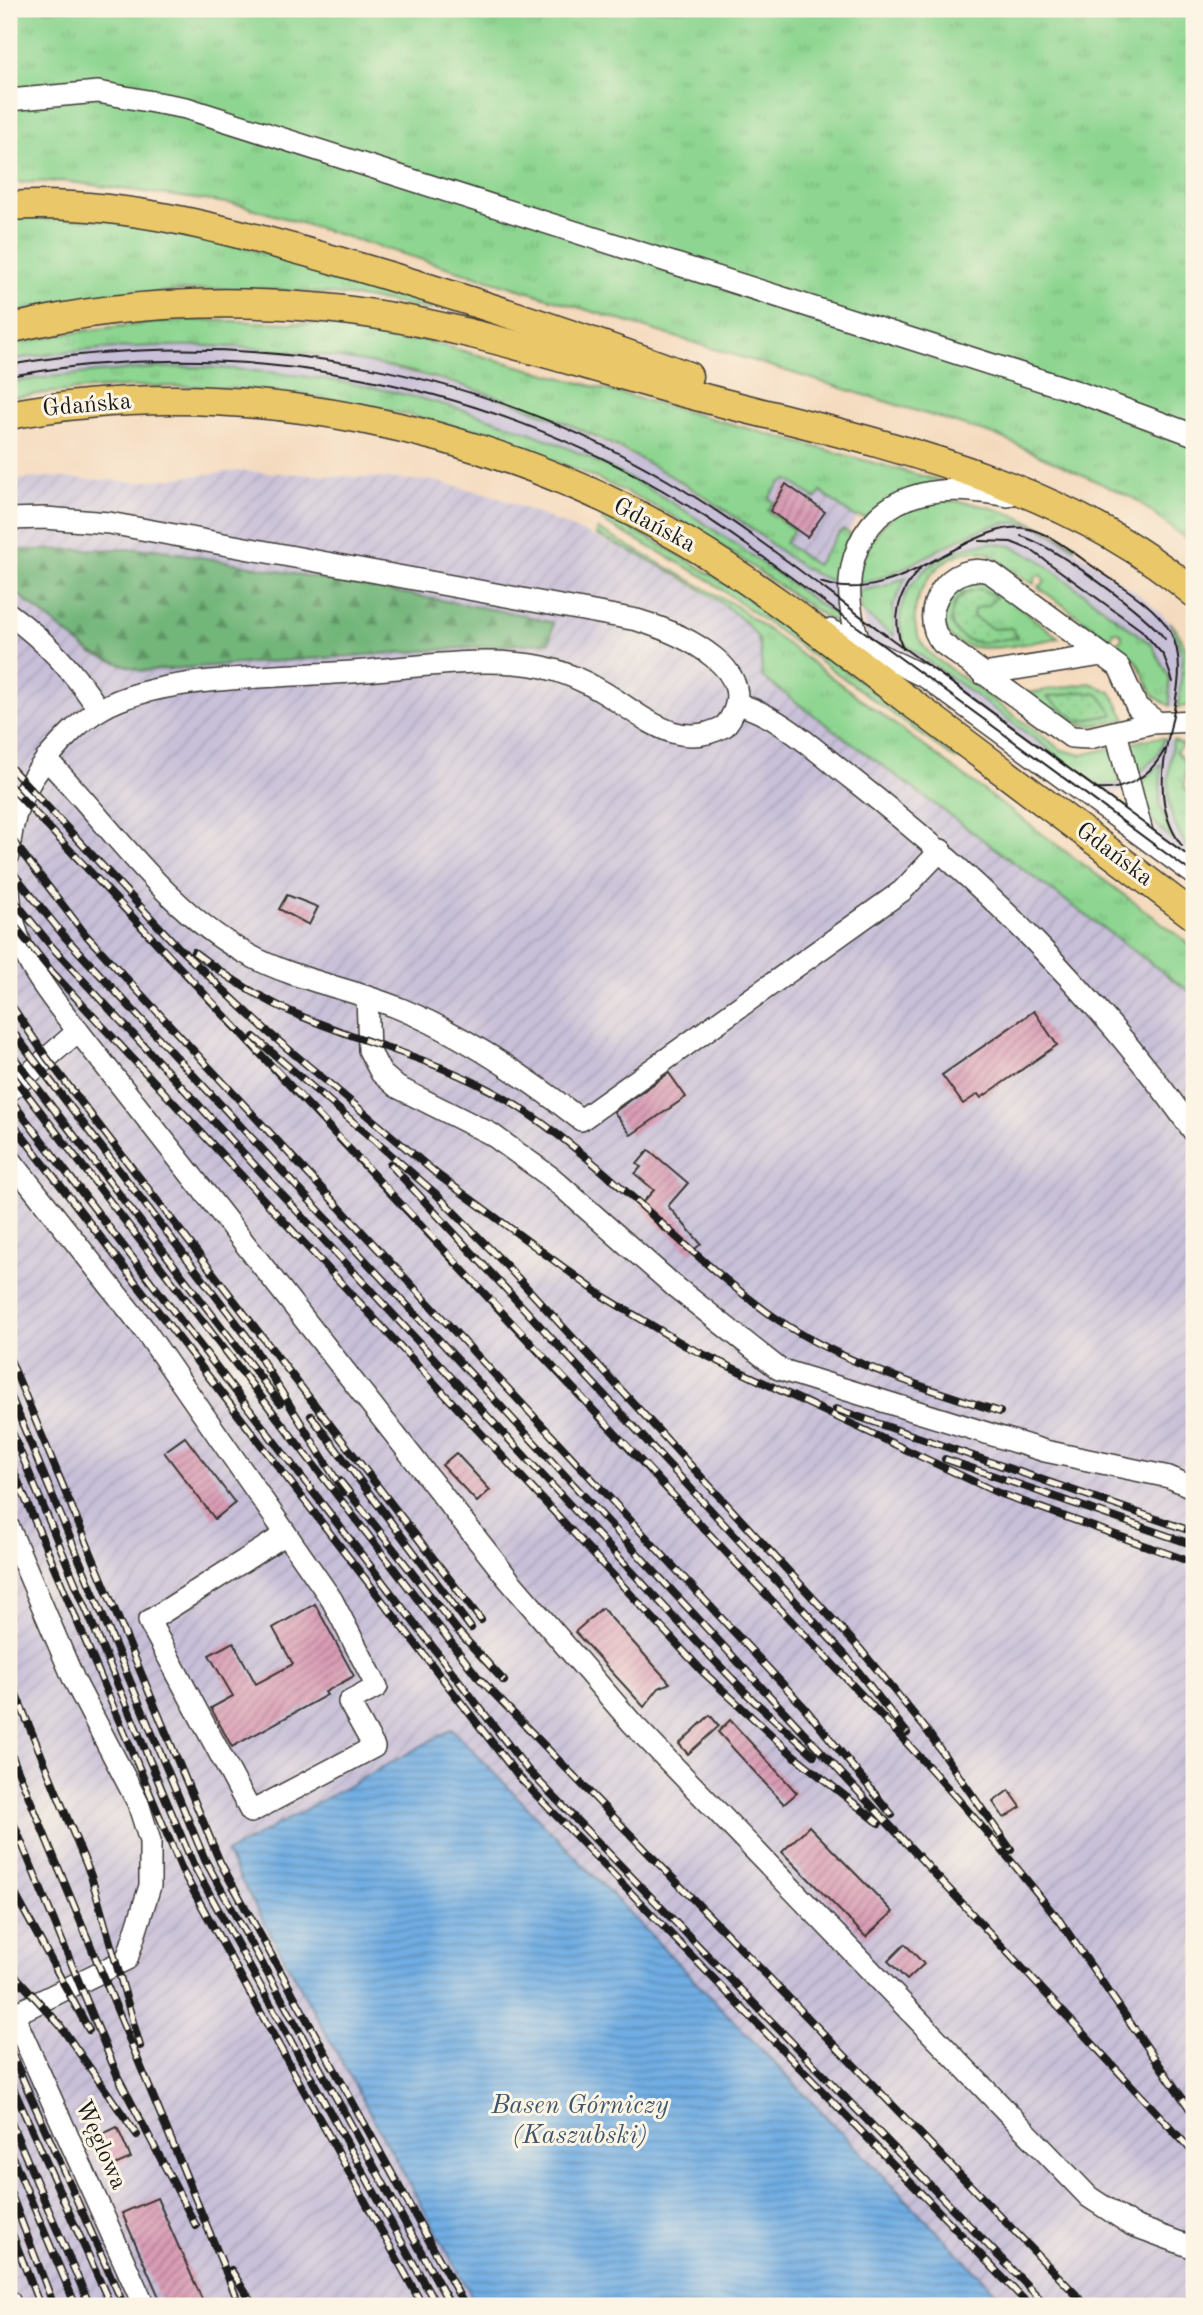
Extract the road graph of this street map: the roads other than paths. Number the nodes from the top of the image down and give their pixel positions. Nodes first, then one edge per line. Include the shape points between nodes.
1 (9, 100) edge
2 (9, 206) edge
3 (9, 329) edge
4 (9, 415) edge
5 (1194, 435) edge
6 (872, 444) junction
7 (1065, 510) junction
8 (9, 519) edge
9 (765, 593) junction
10 (1194, 593) edge
11 (9, 614) edge
12 (854, 625) junction
13 (861, 645) junction
14 (1102, 655) junction
15 (983, 674) junction
16 (927, 678) junction
17 (905, 697) junction
18 (738, 704) junction
19 (99, 710) junction
20 (1194, 721) edge
21 (1164, 723) junction
22 (1116, 732) junction
23 (1194, 732) edge
24 (46, 759) junction
25 (1143, 836) junction
26 (941, 850) junction
27 (9, 855) edge
28 (1194, 874) edge
29 (9, 887) edge
30 (1194, 916) edge
31 (367, 997) junction
32 (78, 1031) junction
33 (9, 1091) edge
34 (1194, 1132) edge
35 (9, 1158) edge
36 (1194, 1488) edge
37 (9, 1528) edge
38 (286, 1534) junction
39 (13, 2021) edge
40 (1194, 2248) edge
41 (9, 2301) edge
42 (11, 2306) edge
43 (144, 2306) edge

1 - 5 lane via 98,92 186,108 1078,393
2 - 6 main road via 68,206 155,216 294,248 535,320
3 - 6 main road via 83,314 183,304 327,308 456,330
4 - 9 main road, Gdańska via 100,403 189,401 302,410 389,426 477,450 583,490 685,541
6 - 7 main road via 972,473
7 - 10 main road via 1139,552
7 - 12 lane via 1024,498 967,490 934,491 901,502 870,526 852,558 848,592
8 - 18 lane via 109,523 637,620 678,636 716,660 736,683
9 - 13 lane
9 - 17 main road, Gdańska
11 - 19 lane via 71,669
12 - 13 lane
12 - 16 lane
13 - 16 lane
13 - 17 lane via 876,670
14 - 15 lane
14 - 15 lane via 998,578 983,570 970,571 948,582 934,604 931,620 942,643
14 - 21 lane via 1121,670 1137,707
15 - 22 lane via 1071,737
16 - 25 lane
17 - 30 main road, Gdańska
18 - 19 lane via 725,726 712,733 669,733 578,678 503,664 185,685 137,693
18 - 26 lane via 777,721
19 - 24 lane
20 - 21 lane
21 - 22 lane
21 - 23 lane
22 - 25 lane
24 - 27 lane via 20,797
24 - 31 lane via 155,879 222,938 271,965
25 - 28 lane
26 - 31 lane via 902,891 581,1120 489,1055 423,1019
26 - 34 lane via 1061,966 1133,1049
29 - 32 lane via 22,951 39,984
31 - 36 lane via 369,1050 381,1073 397,1087 491,1134 552,1178 673,1285 779,1368 1045,1451 1169,1477
32 - 33 lane
32 - 40 lane via 509,1580 632,1723 1089,2197 1132,2225
35 - 38 lane via 145,1329
37 - 39 lane via 74,1680 138,1803 150,1841 150,1886 127,1959
38 - 38 lane via 149,1621 251,1812 374,1747 349,1702 377,1686 332,1600
39 - 43 lane, Węglowa
41 - 42 lane

